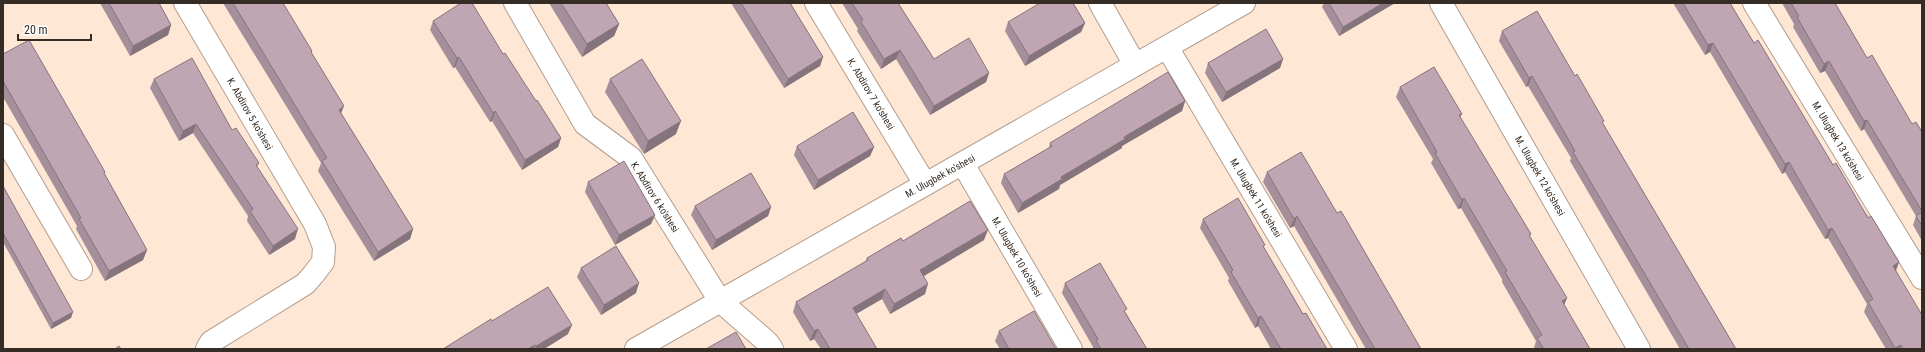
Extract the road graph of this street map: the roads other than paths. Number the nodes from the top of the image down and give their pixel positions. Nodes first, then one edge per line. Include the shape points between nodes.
1 (185, 3) edge
2 (515, 3) edge
3 (816, 3) edge
4 (1100, 3) edge
5 (1244, 3) edge
6 (1441, 3) edge
7 (1754, 3) edge
8 (1167, 47) junction
9 (1135, 65) junction
10 (3, 135) edge
11 (963, 164) junction
12 (925, 184) junction
13 (81, 269) dead end
14 (1922, 278) edge
15 (720, 301) junction
16 (207, 349) edge
17 (636, 349) edge
18 (772, 349) edge
19 (1071, 349) edge
20 (1346, 349) edge
21 (1639, 349) edge

1 - 16 street, K. Abdirov 5 ko'shesi via 315,224 324,247 322,262 305,284 211,342
2 - 15 street, K. Abdirov 6 ko'shesi via 585,124 631,158
3 - 12 street, K. Abdirov 7 ko'shesi
4 - 9 street
5 - 8 street, M. Ulugbek ko'shesi
6 - 21 street, M. Ulugbek 12 ko'shesi
7 - 14 street, M. Ulugbek 13 ko'shesi
8 - 9 street, M. Ulugbek ko'shesi
8 - 20 street, M. Ulugbek 11 ko'shesi
9 - 11 street, M. Ulugbek ko'shesi
10 - 13 street
11 - 12 street, M. Ulugbek ko'shesi
11 - 19 street, M. Ulugbek 10 ko'shesi
12 - 15 street, M. Ulugbek ko'shesi
15 - 17 street, M. Ulugbek ko'shesi
15 - 18 street, K. Abdirov 6 ko'shesi via 768,342

